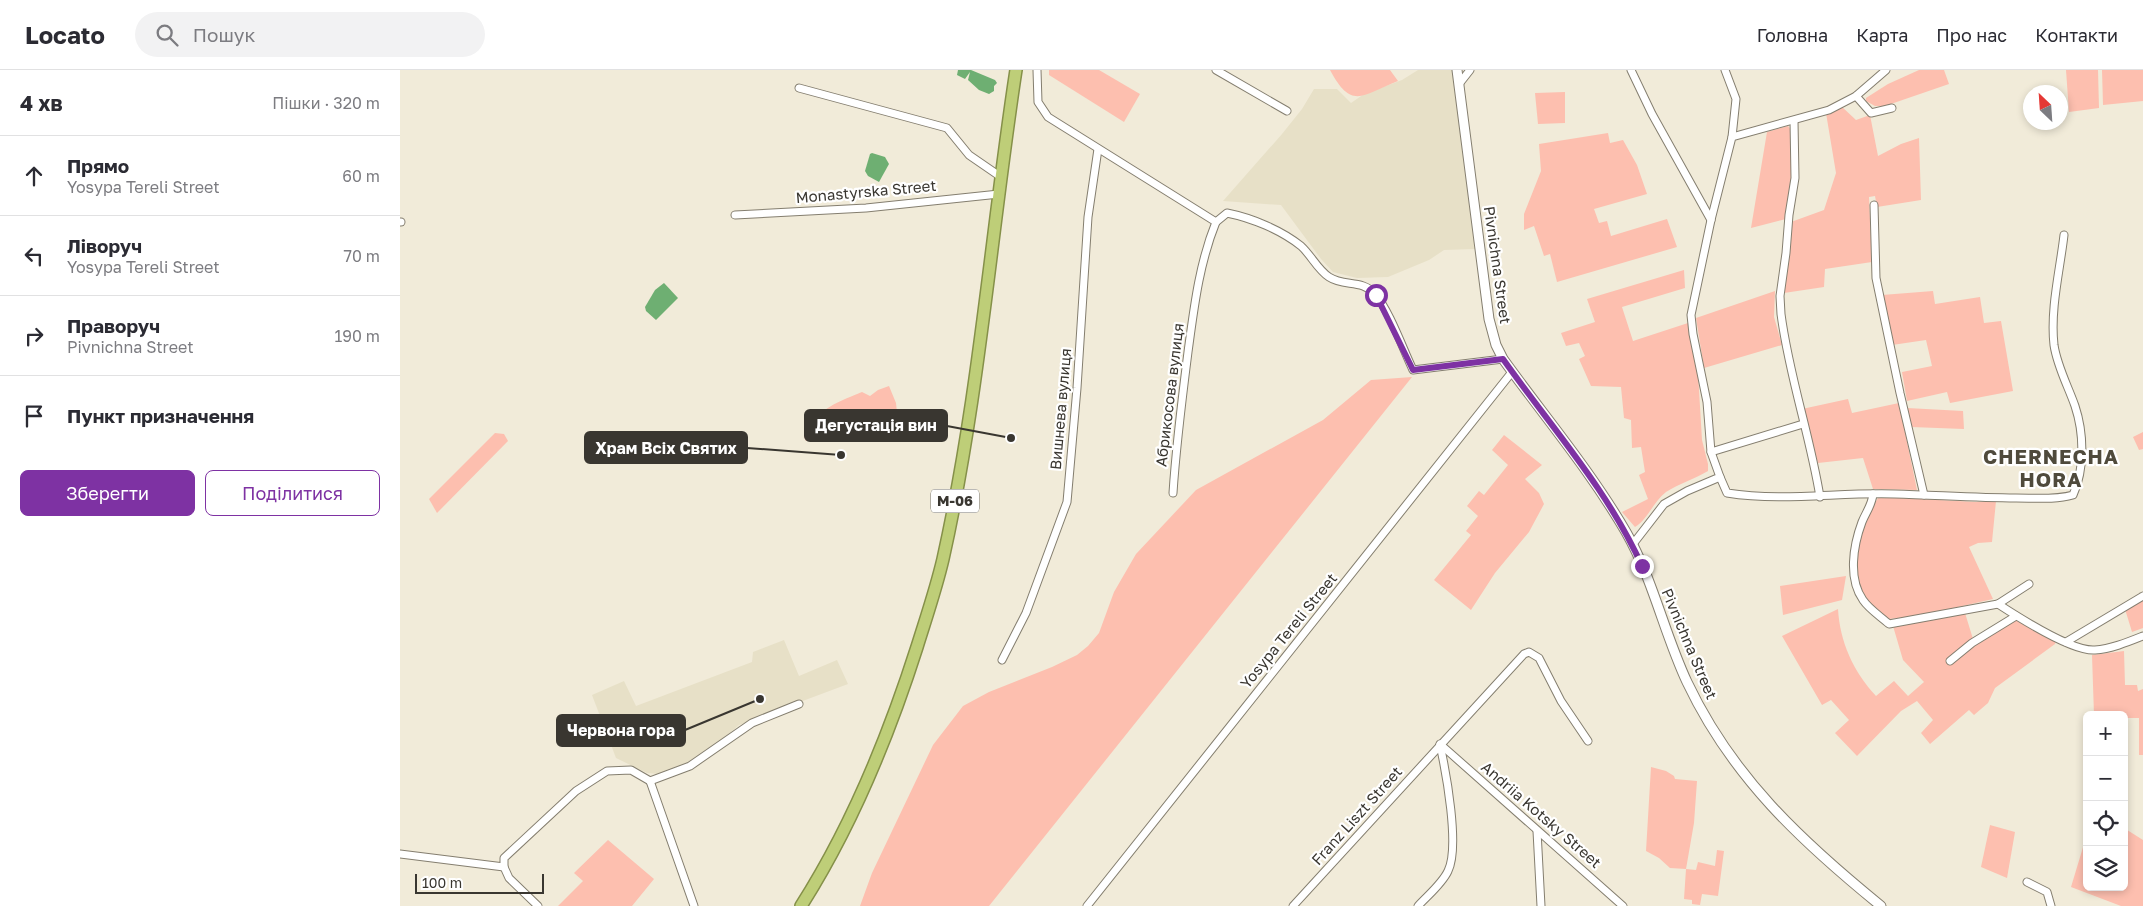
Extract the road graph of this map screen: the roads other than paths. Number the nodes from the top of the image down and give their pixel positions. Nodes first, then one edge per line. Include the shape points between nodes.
1 (1037, 70) edge
2 (1216, 70) edge
3 (1457, 70) edge
4 (1470, 70) edge
5 (1631, 70) edge
6 (1726, 70) edge
7 (1886, 70) edge
8 (1013, 71) edge
9 (1459, 84) junction
10 (799, 88) dead end
11 (1856, 96) junction
12 (1892, 108) dead end
13 (1287, 111) dead end
14 (1794, 121) junction
15 (1732, 137) junction
16 (1098, 149) junction
17 (1002, 177) junction
18 (999, 194) junction
19 (1874, 206) dead end
20 (735, 215) dead end
21 (1711, 220) junction
22 (1216, 222) junction
23 (2064, 235) dead end
24 (1503, 359) junction
25 (1512, 372) junction
26 (1803, 424) junction
27 (1711, 452) junction
28 (1720, 477) junction
29 (1173, 493) dead end
30 (1873, 494) junction
31 (1924, 495) junction
32 (1820, 497) junction
33 (1633, 544) junction
34 (2029, 584) dead end
35 (2143, 596) edge
36 (1998, 604) junction
37 (2016, 616) junction
38 (2143, 636) edge
39 (2066, 642) junction
40 (1002, 660) dead end
41 (1950, 661) dead end
42 (799, 704) dead end
43 (1588, 741) dead end
44 (1440, 744) junction
45 (650, 781) junction
46 (1537, 831) junction
47 (400, 854) edge
48 (504, 867) junction
49 (2027, 882) dead end
50 (538, 906) edge
51 (694, 906) edge
52 (801, 906) edge
53 (1087, 906) edge
54 (1293, 906) edge
55 (1418, 906) edge
56 (1541, 906) edge
57 (1623, 906) edge
58 (1881, 906) edge
59 (2051, 906) edge

1 - 16 street via 1036,89 1040,107 1048,117
2 - 13 street
3 - 9 street, Pivnichna Street
4 - 9 street
5 - 21 street
6 - 15 street via 1736,98
7 - 11 street
8 - 17 highway, М-06
9 - 24 street, Pivnichna Street via 1489,319
10 - 17 street via 947,128 970,156
11 - 12 street via 1871,113
11 - 14 street via 1829,110
14 - 15 street
14 - 26 street via 1795,178 1780,296 1784,334
15 - 21 street
16 - 22 street
16 - 40 street, Вишнева вулиця via 1088,217 1067,502 1026,613
17 - 18 highway, М-06
18 - 20 street, Monastyrska Street via 857,209
18 - 52 highway, М-06 via 958,482 933,595 907,679 874,766 848,824
19 - 31 street via 1876,278
21 - 27 street via 1691,315 1707,402
22 - 24 street via 1228,213 1276,230 1300,246 1331,279 1370,288 1381,303 1413,370
22 - 29 street, Абрикосова вулиця via 1202,263 1195,301 1177,433
23 - 31 street via 2054,310 2054,344 2082,435 2080,466 2073,495 2025,498
24 - 25 street, Pivnichna Street
25 - 33 street, Pivnichna Street via 1595,483
25 - 53 street, Yosypa Tereli Street
26 - 27 street
26 - 32 street via 1815,464
27 - 28 street
28 - 32 street via 1727,492
28 - 33 street via 1664,504
30 - 31 street
30 - 32 street
30 - 36 street via 1856,540 1853,566 1855,588 1864,602 1889,624
33 - 58 street, Pivnichna Street via 1687,681 1740,770 1802,838
34 - 36 street
35 - 39 street
36 - 37 street
37 - 39 street
37 - 41 street
38 - 39 street via 2094,650
42 - 45 street via 752,723 690,766
43 - 44 street, Franz Liszt Street via 1561,701 1539,658 1529,652 1519,657
44 - 46 street, Andriia Kotsky Street
44 - 54 street, Franz Liszt Street
44 - 55 street via 1451,821 1451,864 1448,873
45 - 48 street via 631,770 607,771 576,791 510,852 504,858
45 - 51 street
46 - 56 street
46 - 57 street, Andriia Kotsky Street
47 - 48 street
48 - 50 street via 509,878
49 - 59 street via 2047,892

